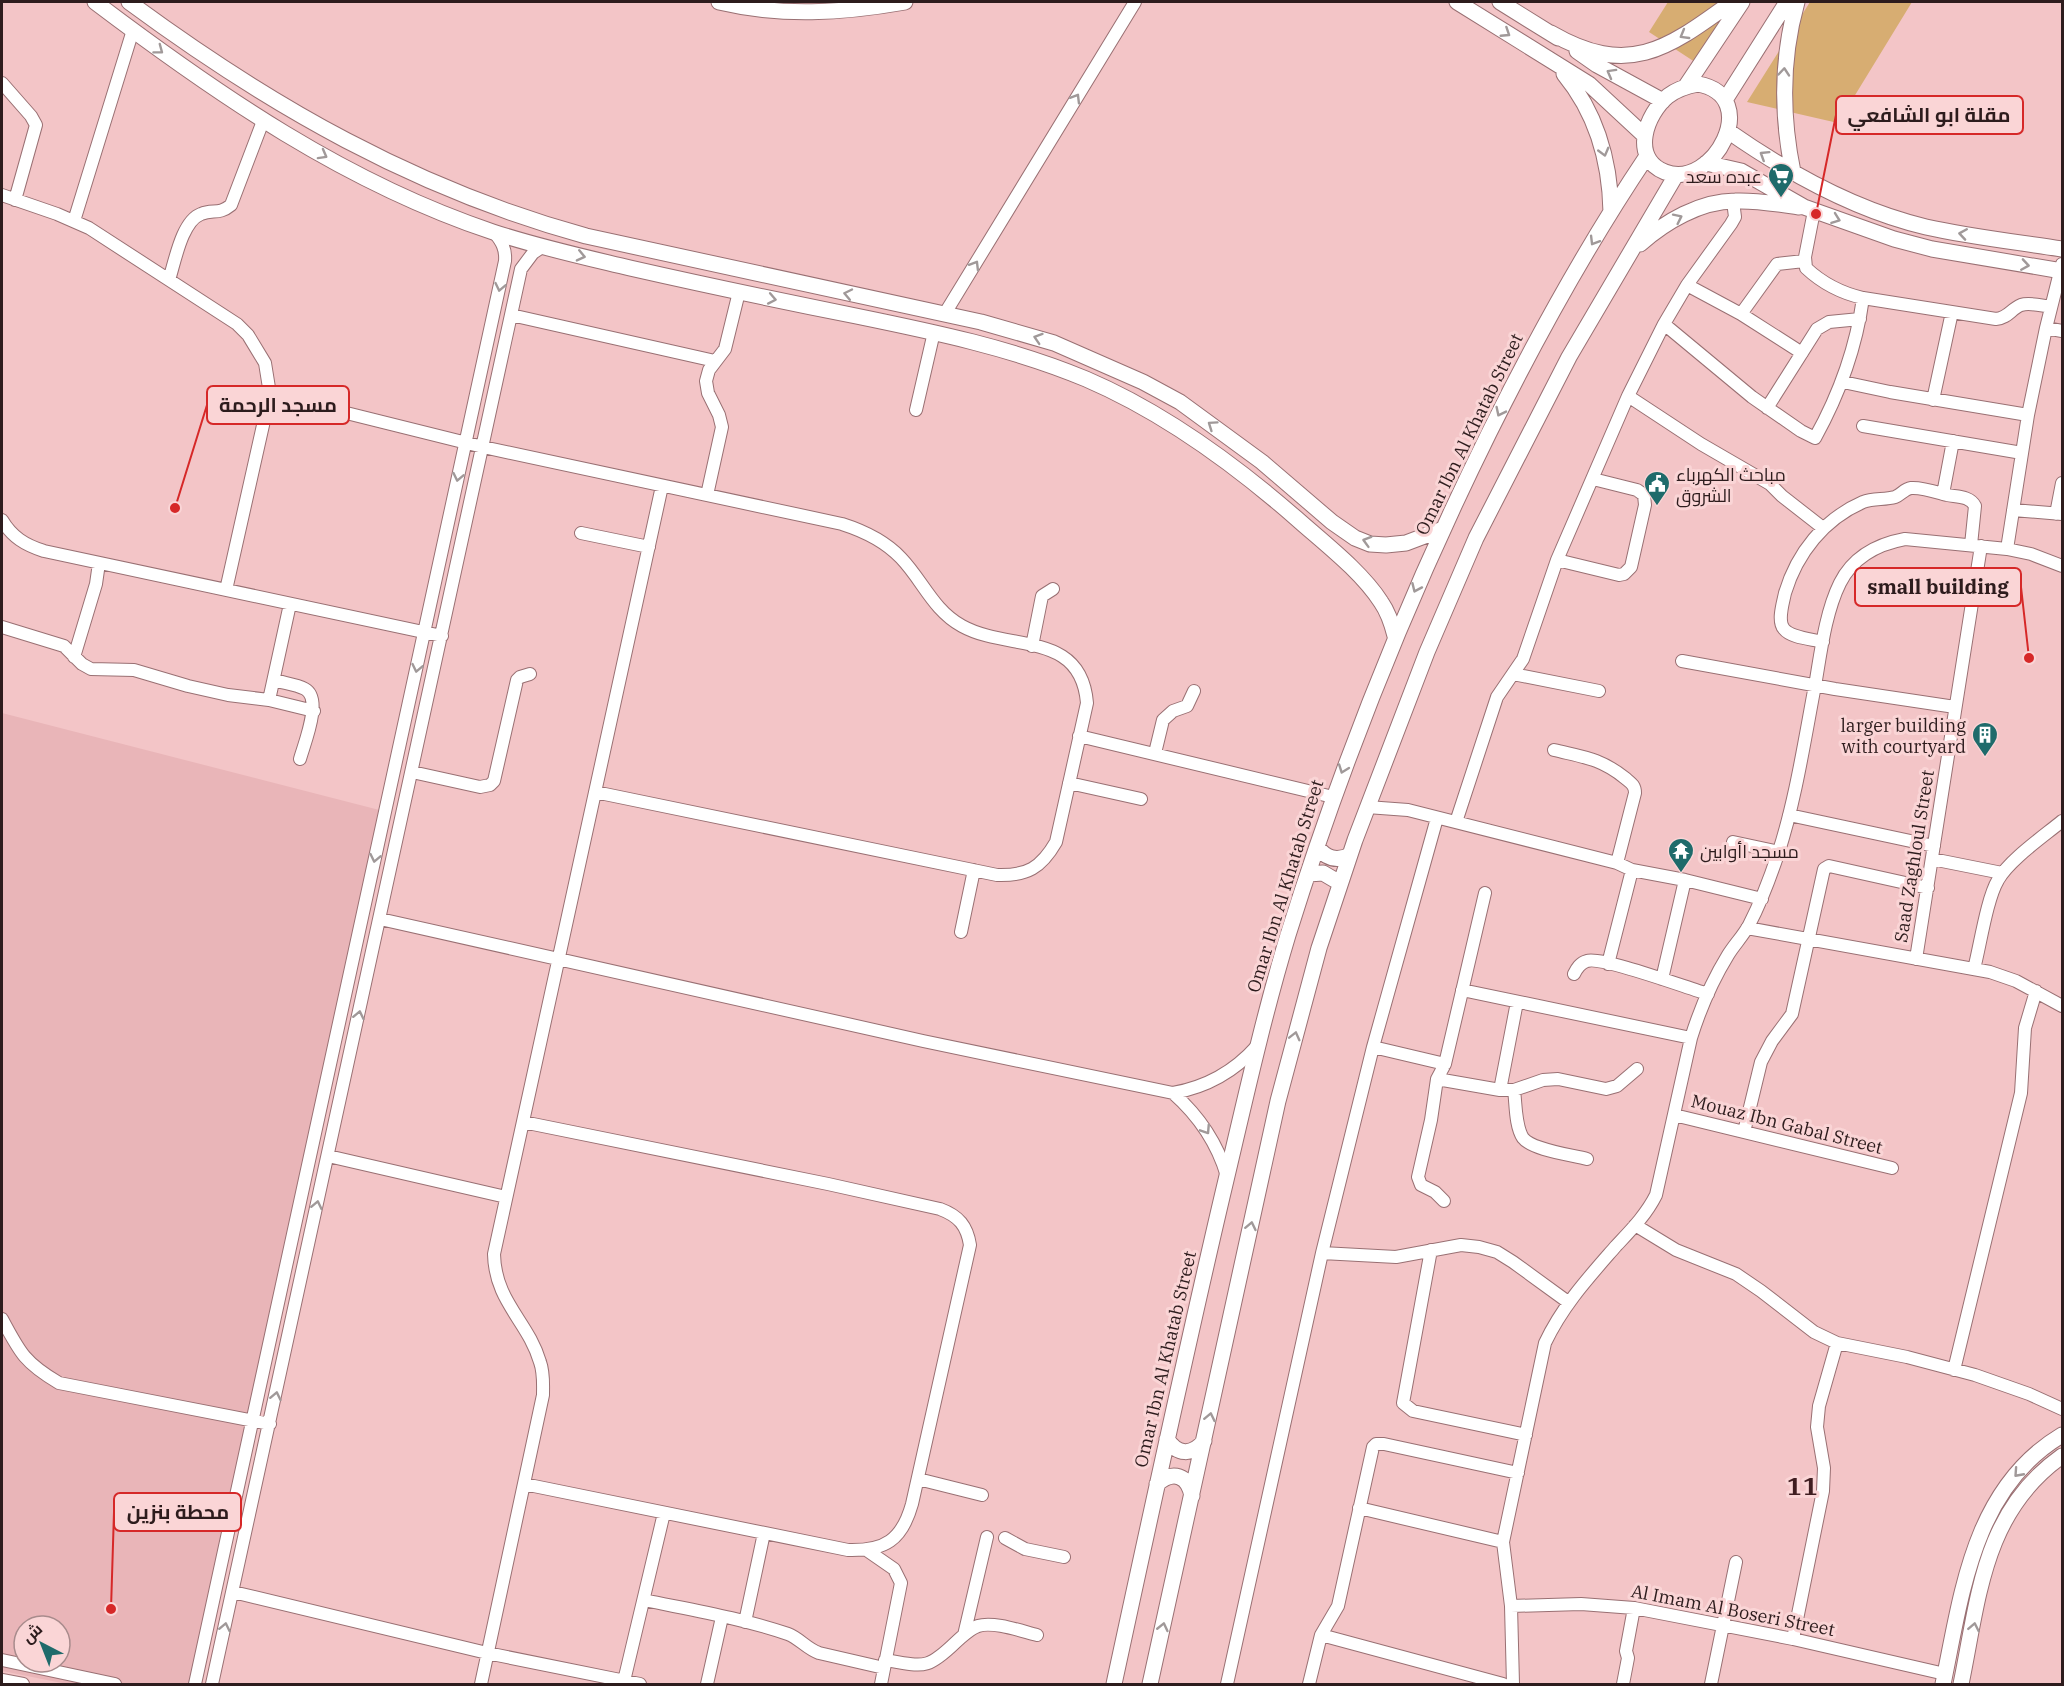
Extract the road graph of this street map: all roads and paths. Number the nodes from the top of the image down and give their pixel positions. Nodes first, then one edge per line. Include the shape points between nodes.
1 (95, 2) edge
2 (719, 2) edge
3 (905, 2) edge
4 (1135, 2) edge
5 (1457, 2) edge
6 (1500, 2) edge
7 (1732, 2) edge
8 (1742, 2) edge
9 (1786, 2) edge
10 (1797, 2) edge
11 (133, 3) edge
12 (133, 30) junction
13 (1551, 33) junction
14 (1556, 65) junction
15 (2, 83) edge
16 (1686, 86) junction
17 (1663, 100) junction
18 (1725, 100) junction
19 (263, 121) junction
20 (1728, 131) junction
21 (1645, 136) junction
22 (355, 146) junction
23 (1647, 156) junction
24 (386, 161) junction
25 (1706, 163) junction
26 (344, 166) junction
27 (1793, 172) junction
28 (1676, 174) junction
29 (375, 182) junction
30 (2, 195) edge
31 (15, 200) junction
32 (1733, 201) junction
33 (1809, 209) junction
34 (1611, 212) junction
35 (74, 221) junction
36 (494, 232) junction
37 (542, 247) junction
38 (2062, 249) edge
39 (1631, 252) junction
40 (686, 258) junction
41 (1804, 261) junction
42 (2062, 268) edge
43 (682, 279) junction
44 (169, 280) junction
45 (1687, 285) junction
46 (739, 292) junction
47 (1863, 298) junction
48 (2051, 307) junction
49 (1952, 312) junction
50 (1741, 314) junction
51 (511, 315) junction
52 (944, 315) junction
53 (1860, 319) junction
54 (1664, 324) junction
55 (2046, 328) junction
56 (2062, 331) edge
57 (934, 332) junction
58 (1802, 353) junction
59 (1094, 360) junction
60 (716, 361) junction
61 (1086, 380) junction
62 (1843, 382) junction
63 (270, 394) junction
64 (1628, 396) junction
65 (1932, 399) junction
66 (1767, 408) junction
67 (916, 410) dead end
68 (2028, 415) junction
69 (1863, 426) dead end
70 (1953, 441) junction
71 (466, 442) junction
72 (483, 447) junction
73 (2022, 453) junction
74 (1593, 479) junction
75 (2062, 483) edge
76 (662, 486) junction
77 (1943, 494) junction
78 (707, 495) junction
79 (2013, 510) junction
80 (2059, 514) edge
81 (2, 520) edge
82 (1823, 528) junction
83 (1443, 529) junction
84 (580, 533) dead end
85 (1976, 545) junction
86 (649, 547) junction
87 (2007, 549) junction
88 (1557, 560) junction
89 (99, 563) junction
90 (2062, 566) edge
91 (1053, 589) dead end
92 (226, 590) junction
93 (290, 604) junction
94 (2, 627) edge
95 (424, 632) junction
96 (442, 636) junction
97 (1395, 636) junction
98 (1823, 642) junction
99 (1032, 646) junction
100 (74, 657) junction
101 (1682, 661) dead end
102 (530, 674) dead end
103 (1514, 674) junction
104 (274, 680) junction
105 (1815, 686) junction
106 (1194, 691) dead end
107 (1599, 691) dead end
108 (270, 700) junction
109 (1955, 707) junction
110 (314, 711) junction
111 (1079, 736) junction
112 (1554, 750) dead end
113 (1155, 753) junction
114 (300, 759) dead end
115 (412, 772) junction
116 (1069, 783) junction
117 (595, 792) junction
118 (1333, 797) junction
119 (1141, 799) dead end
120 (1367, 807) junction
121 (1789, 815) junction
122 (1437, 818) junction
123 (2062, 821) edge
124 (1456, 822) junction
125 (1732, 842) dead end
126 (1317, 847) junction
127 (1779, 852) junction
128 (1933, 852) junction
129 (1350, 855) junction
130 (1617, 862) junction
131 (974, 870) junction
132 (1632, 870) junction
133 (2002, 873) junction
134 (1308, 874) junction
135 (1685, 880) junction
136 (1340, 883) junction
137 (1928, 888) junction
138 (1485, 893) dead end
139 (1762, 899) junction
140 (380, 919) junction
141 (1747, 928) junction
142 (961, 932) dead end
143 (1809, 940) junction
144 (1916, 959) junction
145 (558, 960) junction
146 (1608, 964) junction
147 (1974, 969) junction
148 (1574, 974) dead end
149 (1662, 979) junction
150 (1462, 990) junction
151 (2036, 991) junction
152 (1708, 994) junction
153 (1517, 1002) junction
154 (2062, 1006) edge
155 (1690, 1038) junction
156 (1257, 1046) junction
157 (1373, 1047) junction
158 (1445, 1064) junction
159 (1638, 1069) dead end
160 (1437, 1079) junction
161 (1500, 1090) junction
162 (1514, 1090) junction
163 (1173, 1093) junction
164 (1674, 1115) junction
165 (523, 1122) junction
166 (1744, 1132) junction
167 (328, 1156) junction
168 (1587, 1159) dead end
169 (1892, 1168) dead end
170 (1227, 1176) junction
171 (506, 1197) junction
172 (1444, 1201) dead end
173 (1635, 1226) junction
174 (1431, 1250) junction
175 (1322, 1253) junction
176 (1568, 1302) junction
177 (2, 1319) edge
178 (1837, 1343) junction
179 (1954, 1370) junction
180 (2062, 1409) edge
181 (252, 1421) junction
182 (270, 1424) junction
183 (1526, 1435) junction
184 (2062, 1435) edge
185 (1167, 1439) junction
186 (1204, 1441) junction
187 (2062, 1456) edge
188 (1518, 1473) junction
189 (918, 1479) junction
190 (524, 1484) junction
191 (1157, 1484) junction
192 (982, 1495) dead end
193 (1192, 1496) junction
194 (1359, 1508) junction
195 (664, 1513) junction
196 (764, 1533) junction
197 (987, 1537) dead end
198 (1005, 1538) dead end
199 (1503, 1542) junction
200 (868, 1551) junction
201 (1064, 1557) dead end
202 (1736, 1562) dead end
203 (1966, 1575) junction
204 (1983, 1578) junction
205 (233, 1592) junction
206 (644, 1600) junction
207 (1511, 1606) junction
208 (1634, 1608) junction
209 (722, 1617) junction
210 (745, 1622) junction
211 (1724, 1624) junction
212 (964, 1635) junction
213 (1037, 1635) dead end
214 (1321, 1635) junction
215 (1793, 1639) junction
216 (488, 1653) junction
217 (2, 1660) edge
218 (885, 1664) junction
219 (1944, 1679) edge
220 (2, 1680) edge
221 (624, 1681) junction
222 (23, 1684) edge
223 (115, 1684) edge
224 (195, 1684) edge
225 (213, 1684) edge
226 (481, 1684) edge
227 (640, 1684) edge
228 (707, 1684) edge
229 (881, 1684) edge
230 (1114, 1684) edge
231 (1150, 1684) edge
232 (1227, 1684) edge
233 (1309, 1684) edge
234 (1503, 1684) edge
235 (1513, 1684) edge
236 (1623, 1684) edge
237 (1711, 1684) edge
238 (1961, 1684) edge

1 - 12 street
2 - 3 street via 816,13
52 -> 4 street
5 -> 14 street
6 - 13 street
7 -> 13 street via 1680,38 1654,50 1627,56 1582,49
8 - 16 street
9 - 18 street
27 -> 10 street via 1783,81
11 - 22 street via 239,79
12 -> 19 street
12 - 35 street
17 -> 13 street via 1597,65
14 - 21 street via 1589,84
14 -> 34 street via 1573,85 1599,133 1608,167
15 - 31 street via 36,125
16 - 17 street
16 - 18 street via 1709,86
17 - 21 street via 1648,123
18 - 20 street via 1730,113
19 -> 26 street
19 - 44 street via 231,205 224,211 195,216 187,224
20 - 25 street via 1720,148
27 -> 20 street
21 - 23 street
22 - 24 street
22 - 26 street via 353,161
23 - 28 street via 1662,171
23 - 34 street, Omar Ibn Al Khatab Street
24 - 29 street via 375,165
24 - 40 street via 538,223
25 - 28 street
25 - 33 street via 1741,171
26 - 29 street
38 -> 27 street via 1924,226 1848,200
28 - 39 street
29 - 36 street
30 - 31 street
31 - 35 street
32 - 33 street
39 -> 32 street via 1652,233 1683,215
32 - 45 street via 1731,224
33 - 41 street
33 -> 42 street via 1922,247
34 -> 83 street, Omar Ibn Al Khatab Street via 1539,336
35 - 44 street
36 - 37 street
36 -> 71 street via 506,251 505,261
37 -> 43 street
37 - 51 street via 520,269
39 - 120 street via 1543,404 1476,538
40 - 43 street
52 -> 40 street
41 - 47 street via 1806,268 1828,285
41 - 50 street via 1777,264
42 - 48 street
43 - 46 street
44 - 63 street via 248,335 264,363
45 - 50 street
45 - 54 street
46 -> 57 street
46 - 60 street via 725,349
47 - 49 street
47 - 53 street
48 - 49 street via 2026,304 1996,319
48 - 55 street
49 - 65 street
50 - 58 street
51 - 60 street
51 - 72 street
59 -> 52 street via 1018,332
53 - 58 street via 1823,325
53 - 62 street
54 - 64 street
54 - 66 street
55 - 56 street
55 - 68 street
57 - 61 street via 1033,359
57 - 67 street
58 - 66 street
59 - 61 street
83 -> 59 street via 1406,543 1370,544 1354,538 1262,462 1180,402
60 - 78 street via 706,381 722,427
61 - 97 street via 1157,416 1265,491 1372,590 1383,604
62 - 65 street
62 - 66 street via 1815,438
63 - 71 street
63 - 92 street
64 - 74 street
64 - 82 street via 1770,484
65 - 68 street
68 - 73 street
69 - 70 street
70 - 73 street
70 - 77 street
71 - 72 street
71 -> 95 street
72 - 76 street
72 - 96 street
73 - 79 street
74 - 88 street
74 - 88 street via 1644,495 1631,567 1620,575
75 - 80 street
76 - 78 street
76 - 86 street
77 - 82 street via 1910,488 1892,498 1864,501
77 - 85 street, Saad Zaghloul Street via 1974,502
78 - 99 street via 860,530 902,559 932,601 952,620 977,632
79 - 80 street
79 - 87 street
81 - 89 street via 28,546
82 - 98 street via 1793,570 1781,624 1791,634
83 -> 97 street, Omar Ibn Al Khatab Street
84 - 86 street
85 - 87 street
85 - 98 street via 1905,539 1875,548 1850,568 1841,582
85 - 109 street, Saad Zaghloul Street
86 - 117 street
87 - 90 street
88 - 103 street via 1523,659
89 - 92 street
89 - 100 street
91 - 99 street via 1042,596
92 - 93 street
93 - 95 street
93 - 104 street
94 - 100 street via 64,646
95 - 96 street
95 -> 181 street
96 - 115 street
97 -> 118 street, Omar Ibn Al Khatab Street
98 - 105 street
99 - 111 street via 1058,652 1080,673 1087,703
100 - 108 street via 91,669 134,670 188,686
101 - 105 street
102 - 115 street via 517,680 490,785 480,787
103 - 107 street
103 - 124 street via 1497,697
104 - 108 street
104 - 110 street via 308,691
105 - 109 street
105 - 121 street
106 - 113 street via 1187,706 1163,720
108 - 110 street
109 - 128 street, Saad Zaghloul Street
110 - 114 street
111 - 113 street
111 - 116 street
112 - 130 street via 1603,763 1633,785 1635,793
113 - 118 street
115 - 140 street
116 - 119 street
116 - 131 street via 1056,842 1047,858 1033,869 1015,875
117 - 131 street
117 - 145 street
118 - 126 street, Omar Ibn Al Khatab Street
120 - 122 street via 1408,810
120 - 129 street
121 - 127 street
121 - 128 street
122 - 124 street
122 - 157 street
123 - 133 street
124 - 130 street
125 - 127 street
126 - 129 street via 1334,858
126 - 134 street, Omar Ibn Al Khatab Street
127 - 139 street
128 - 133 street
128 - 137 street, Saad Zaghloul Street
129 - 136 street
130 - 132 street
131 - 142 street
132 - 135 street
132 - 146 street
133 - 147 street via 1992,892
134 - 136 street via 1323,873
134 - 156 street, Omar Ibn Al Khatab Street
135 - 139 street
135 - 149 street
186 -> 136 street via 1278,1101
137 - 143 street via 1827,866
137 - 144 street, Saad Zaghloul Street
138 - 150 street
139 - 141 street
140 - 145 street
167 -> 140 street
141 - 143 street
141 - 152 street
143 - 144 street
143 - 166 street via 1792,1014 1761,1062
144 - 147 street
145 - 163 street
145 - 165 street
146 - 148 street via 1587,961
146 - 149 street
147 - 151 street via 2002,975
149 - 152 street
150 - 153 street
150 - 158 street
151 - 154 street
151 - 179 street via 2025,1028 2021,1093
152 - 155 street
153 - 155 street
153 - 161 street
155 - 164 street
156 - 163 street via 1220,1077
156 - 170 street, Omar Ibn Al Khatab Street
157 - 158 street
157 - 175 street
158 - 160 street
159 - 162 street via 1612,1088 1550,1078
160 - 161 street
160 - 172 street via 1418,1177 1421,1185
161 - 162 street
162 - 168 street via 1523,1137 1534,1146
163 -> 170 street via 1204,1126
164 - 166 street, Mouaz Ibn Gabal Street
164 - 173 street via 1656,1195
165 - 171 street
165 - 189 street via 940,1209 962,1222 970,1245
166 - 169 street, Mouaz Ibn Gabal Street
167 - 171 street
182 -> 167 street
170 - 185 street, Omar Ibn Al Khatab Street
171 - 190 street via 494,1269 505,1298 535,1347 544,1379
173 - 176 street
173 - 178 street via 1677,1250 1736,1274 1814,1332
174 - 175 street via 1396,1257
174 - 176 street via 1461,1245 1497,1252
174 - 183 street via 1403,1403 1408,1410
175 - 232 street
176 - 183 street via 1545,1343
177 - 181 street via 21,1353 38,1371 59,1383
178 - 179 street
178 - 215 street via 1819,1406 1823,1491
179 - 180 street
181 - 182 street
181 - 224 street
182 - 205 street
183 - 188 street
184 -> 203 street via 2031,1459 1990,1511
185 - 186 street via 1180,1452 1190,1452
185 - 191 street, Omar Ibn Al Khatab Street
186 - 193 street
187 - 204 street via 2013,1504 1998,1533
188 - 194 street via 1380,1443 1372,1450
188 - 199 street
189 - 192 street
189 - 200 street via 907,1521 898,1535
190 - 195 street
190 - 216 street
191 - 193 street via 1174,1475 1190,1486
191 - 230 street, Omar Ibn Al Khatab Street
231 -> 193 street
194 - 199 street
194 - 214 street via 1338,1606
195 - 196 street
195 - 206 street
196 - 200 street
196 - 210 street
197 - 212 street
198 - 201 street via 1025,1550
199 - 207 street
200 - 218 street via 894,1569 901,1583
202 - 211 street
203 - 204 street
203 - 219 street
238 -> 204 street
205 - 216 street
225 -> 205 street
206 - 209 street
206 - 221 street
207 - 208 street, Al Imam Al Boseri Street via 1581,1604
207 - 235 street
208 - 211 street, Al Imam Al Boseri Street
208 - 236 street
209 - 210 street
209 - 228 street
210 - 218 street via 791,1635 812,1651
211 - 215 street, Al Imam Al Boseri Street
211 - 237 street
212 - 213 street via 988,1624
212 - 218 street via 930,1664
214 - 233 street
214 - 234 street
215 - 219 street, Al Imam Al Boseri Street
216 - 221 street
216 - 226 street
217 - 223 street
218 - 229 street
220 - 222 street
221 - 227 street

